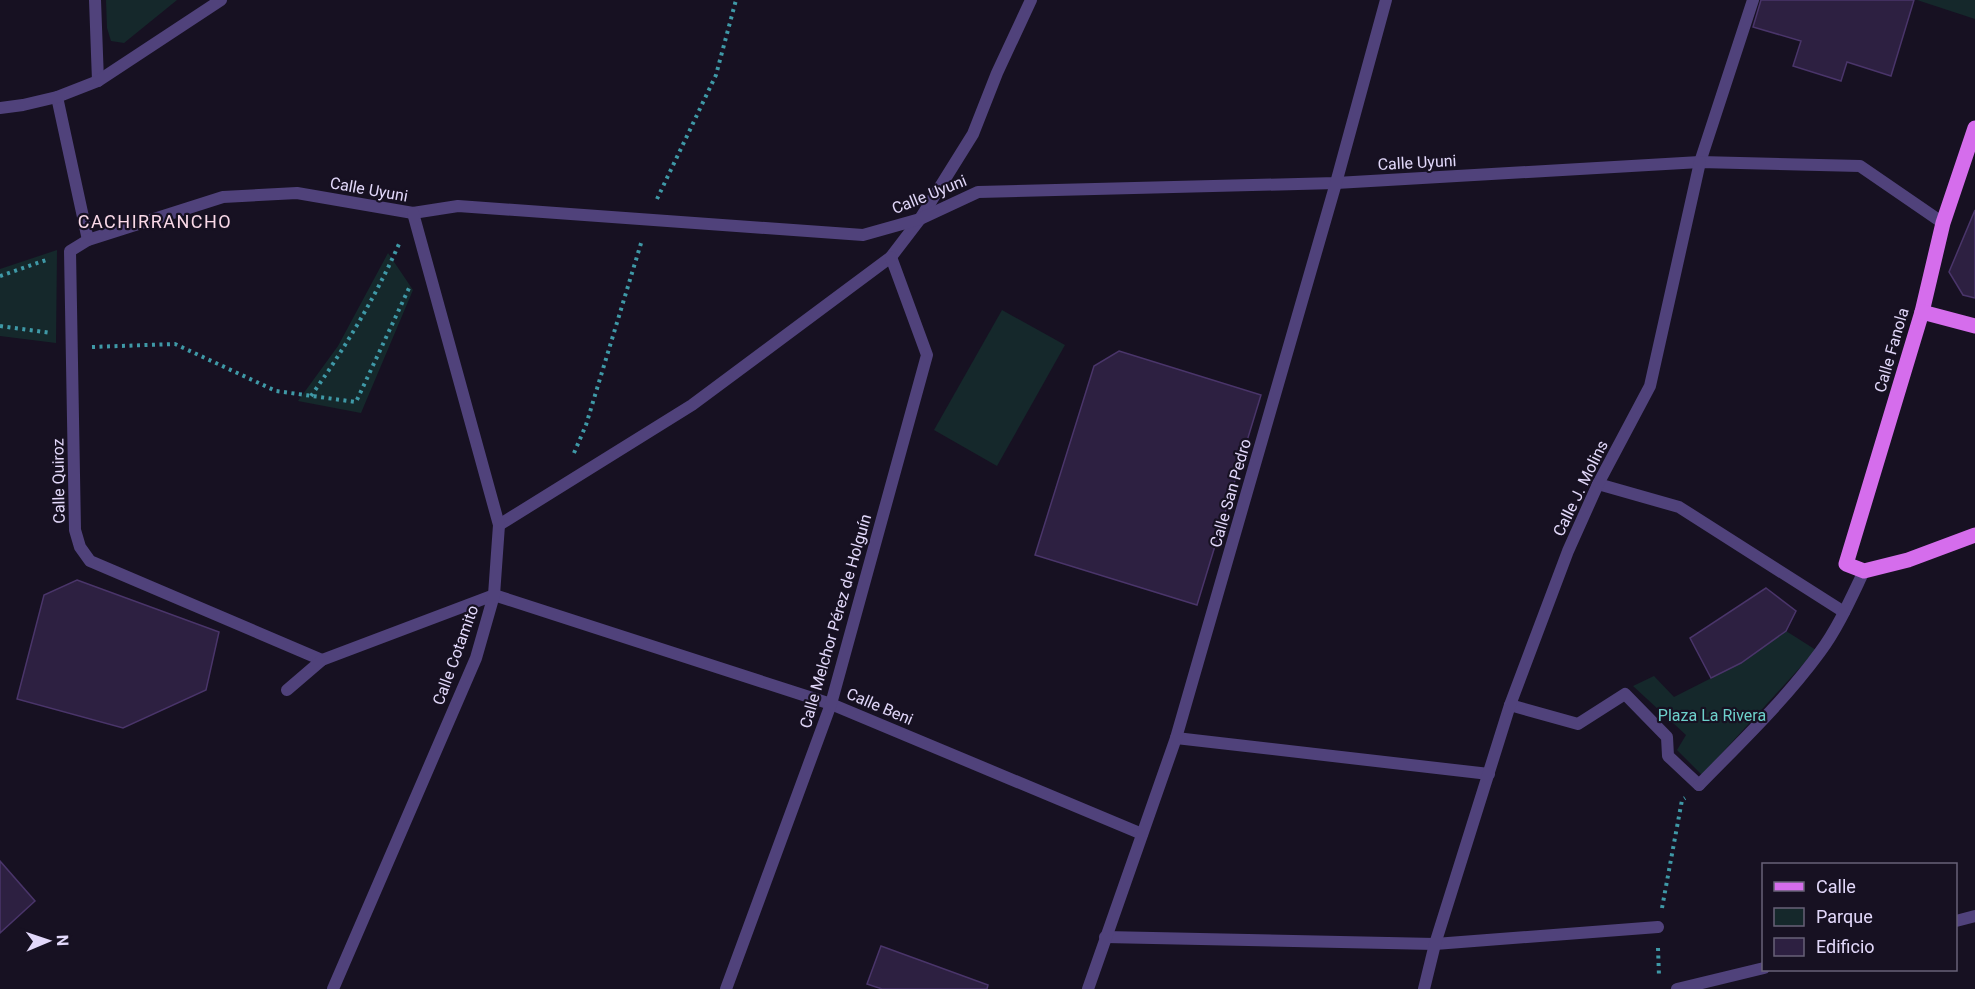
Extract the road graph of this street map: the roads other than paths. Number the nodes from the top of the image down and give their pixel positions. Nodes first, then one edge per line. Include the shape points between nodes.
1 (95, 0) edge
2 (221, 0) edge
3 (1031, 0) edge
4 (1386, 0) edge
5 (1753, 0) edge
6 (98, 81) junction
7 (57, 97) junction
8 (0, 108) edge
9 (1975, 128) edge
10 (1700, 162) junction
11 (1336, 183) junction
12 (413, 213) junction
13 (920, 219) junction
14 (1943, 223) junction
15 (88, 240) junction
16 (70, 251) joint
17 (891, 257) junction
18 (1922, 312) junction
19 (1975, 326) edge
20 (1598, 484) junction
21 (500, 525) junction
22 (1975, 535) edge
23 (1864, 571) junction
24 (494, 595) junction
25 (1844, 612) junction
26 (322, 660) junction
27 (286, 690) dead end
28 (831, 704) junction
29 (1510, 705) junction
30 (1176, 738) junction
31 (1489, 774) junction
32 (1142, 834) junction
33 (1975, 916) edge
34 (1957, 921) edge
35 (1658, 927) road end
36 (1105, 937) junction
37 (1435, 944) junction
38 (1762, 968) edge
39 (333, 989) edge
40 (726, 989) edge
41 (1088, 989) edge
42 (1424, 989) edge
43 (1677, 989) edge

1 - 6 street
2 - 6 street
3 - 13 street via 973,134
4 - 11 street, Calle San Pedro
5 - 10 street, Calle J. Molins
6 - 7 street
7 - 8 street
7 - 15 street
9 - 14 main road, Calle Fanola
10 - 11 street, Calle Uyuni
10 - 14 street, Calle Uyuni via 1860,166
10 - 20 street, Calle J. Molins via 1650,386
11 - 13 street, Calle Uyuni via 978,192
11 - 30 street, Calle San Pedro
12 - 13 street, Calle Uyuni via 458,206 863,235
12 - 15 street, Calle Uyuni via 297,193 223,197
12 - 21 street, Calle Cotamito
13 - 17 street
14 - 18 main road, Calle Fanola
15 - 16 street, Calle Uyuni
16 - 26 street, Calle Quiroz via 75,530 80,547 90,561
17 - 21 street via 692,405
17 - 28 street, Calle Melchor Pérez de Holguín via 927,355
18 - 19 main road
18 - 23 main road, Calle Fanola via 1846,564
20 - 25 street via 1679,507
20 - 29 street, Calle J. Molins via 1568,551
21 - 24 street, Calle Cotamito
22 - 23 main road via 1908,560
23 - 25 street
24 - 26 street
24 - 28 street, Calle Beni
24 - 39 street, Calle Cotamito via 476,658
25 - 29 street via 1821,652 1699,785 1668,756 1667,737 1625,694 1578,723
26 - 27 street
28 - 32 street, Calle Beni
28 - 40 street, Calle Melchor Pérez de Holguín
29 - 31 street, Calle J. Molins
30 - 31 street
30 - 32 street, Calle San Pedro
31 - 37 street, Calle J. Molins
32 - 36 street, Calle San Pedro
33 - 34 street
35 - 37 street
36 - 37 street
36 - 41 street, Calle San Pedro
37 - 42 street, Calle J. Molins
38 - 43 street

